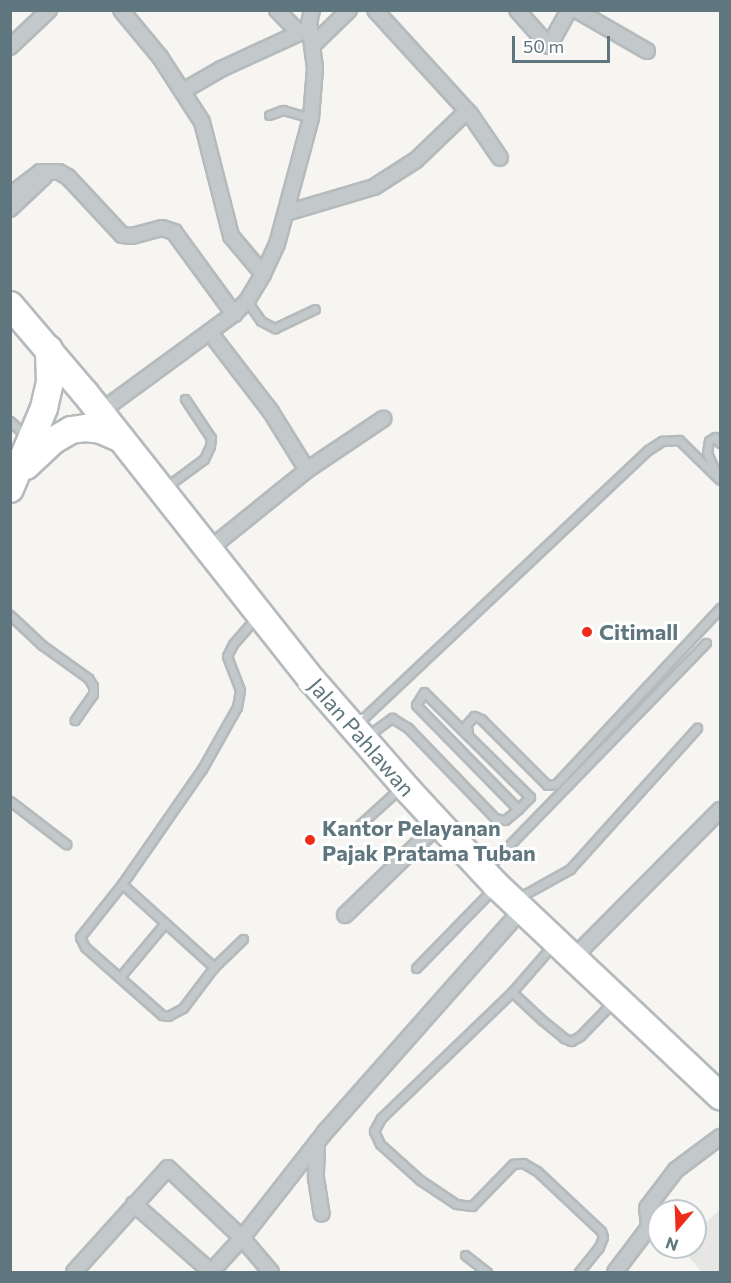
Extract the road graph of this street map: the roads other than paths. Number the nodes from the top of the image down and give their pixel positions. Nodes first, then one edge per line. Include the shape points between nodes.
1 (49, 10) edge
2 (121, 10) edge
3 (277, 10) edge
4 (312, 10) edge
5 (349, 10) edge
6 (375, 10) edge
7 (518, 10) edge
8 (569, 10) edge
9 (576, 10) edge
10 (304, 31) junction
11 (312, 46) junction
12 (10, 47) edge
13 (647, 51) dead end
14 (183, 91) junction
15 (466, 112) junction
16 (269, 115) dead end
17 (311, 118) junction
18 (500, 158) dead end
19 (48, 170) junction
20 (10, 195) edge
21 (10, 209) edge
22 (286, 213) junction
23 (263, 274) junction
24 (247, 301) junction
25 (315, 309) dead end
26 (234, 314) junction
27 (15, 315) edge
28 (211, 334) junction
29 (49, 349) junction
30 (184, 399) dead end
31 (92, 403) junction
32 (383, 419) dead end
33 (10, 421) edge
34 (121, 439) junction
35 (32, 442) junction
36 (720, 443) edge
37 (307, 470) junction
38 (719, 479) edge
39 (13, 485) edge
40 (161, 490) junction
41 (208, 550) junction
42 (720, 608) edge
43 (259, 614) junction
44 (10, 615) edge
45 (706, 643) dead end
46 (75, 720) dead end
47 (697, 728) dead end
48 (468, 733) junction
49 (358, 734) junction
50 (404, 785) junction
51 (547, 785) junction
52 (556, 797) junction
53 (10, 801) edge
54 (518, 809) junction
55 (720, 810) edge
56 (439, 824) junction
57 (356, 829) dead end
58 (66, 844) dead end
59 (122, 884) junction
60 (504, 892) junction
61 (345, 915) dead end
62 (165, 923) junction
63 (243, 939) dead end
64 (565, 950) junction
65 (214, 967) junction
66 (416, 968) dead end
67 (120, 977) junction
68 (512, 992) junction
69 (616, 999) junction
70 (720, 1096) edge
71 (720, 1137) edge
72 (317, 1144) junction
73 (134, 1204) junction
74 (322, 1214) dead end
75 (242, 1238) junction
76 (465, 1255) dead end
77 (74, 1272) edge
78 (211, 1272) edge
79 (271, 1272) edge
80 (487, 1272) edge
81 (579, 1272) edge
82 (615, 1272) edge

1 - 12 street
2 - 14 street
3 - 10 street
4 - 10 street
5 - 11 street
6 - 15 street
7 - 8 street via 549,46
9 - 13 street
10 - 11 street
10 - 14 street
11 - 17 street via 315,88
14 - 23 street via 202,122 231,236
15 - 18 street
15 - 22 street via 416,160 374,187
16 - 17 lane via 283,110
17 - 22 street
19 - 20 street via 37,173
19 - 21 street
19 - 26 street via 68,177 122,235 162,228 174,232
22 - 23 street
23 - 24 street
24 - 25 lane via 261,321 275,328
24 - 26 street
26 - 28 street
27 - 29 highway, Jalan Pahlawan
28 - 31 street
28 - 37 street via 271,412
29 - 31 highway, Jalan Pahlawan
29 - 35 highway via 48,393
30 - 40 lane via 211,438 210,446 204,459
31 - 34 highway, Jalan Pahlawan
32 - 37 street
33 - 35 lane
34 - 39 highway via 101,430 71,430 34,458
34 - 40 highway, Jalan Pahlawan
35 - 39 highway
36 - 38 lane via 715,437 709,441 707,453
37 - 41 street
38 - 49 lane via 679,440 662,441 648,450
40 - 41 highway, Jalan Pahlawan
41 - 43 highway, Jalan Pahlawan
42 - 51 lane via 556,784
43 - 49 highway, Jalan Pahlawan
43 - 59 lane via 227,656 240,690 237,707 202,769
44 - 46 lane via 24,631 88,678 93,686 93,694
45 - 52 lane
47 - 60 lane via 570,869 554,879
48 - 51 lane via 468,721 474,716 481,719
48 - 54 lane via 530,797
48 - 54 lane via 424,692 416,705
49 - 50 highway, Jalan Pahlawan
49 - 54 lane via 392,718 408,728 495,818 505,820
50 - 56 highway, Jalan Pahlawan
50 - 57 lane
51 - 52 lane
52 - 60 lane
53 - 58 lane
55 - 64 street
56 - 60 highway, Jalan Pahlawan
56 - 61 street
59 - 62 lane
59 - 67 lane via 80,937 85,947
60 - 64 highway, Jalan Pahlawan
60 - 66 lane
60 - 72 street
62 - 65 lane
62 - 67 lane
63 - 65 lane
64 - 68 lane
64 - 69 highway, Jalan Pahlawan
65 - 67 lane via 183,1008 168,1016 162,1015
68 - 69 lane via 571,1041
68 - 81 lane via 381,1118 375,1131 380,1144 420,1180 456,1204 472,1206 513,1164 523,1163 537,1171 601,1231 599,1247
69 - 70 highway, Jalan Pahlawan
71 - 82 street via 676,1170 647,1208 647,1230
72 - 74 street via 316,1178
72 - 75 street
73 - 75 street via 169,1168
73 - 77 street
73 - 78 street
75 - 78 street
75 - 79 street
76 - 80 lane

